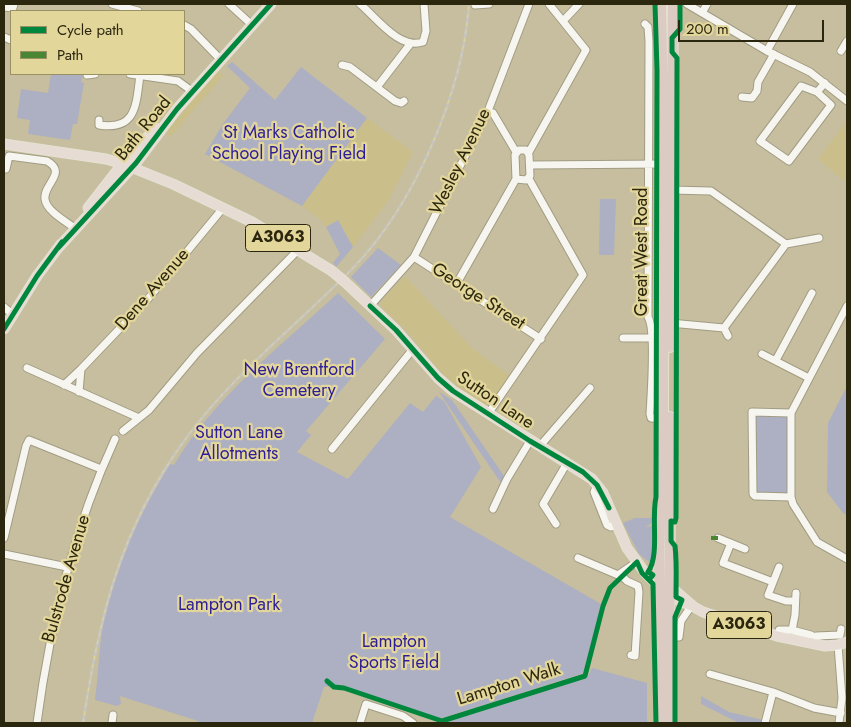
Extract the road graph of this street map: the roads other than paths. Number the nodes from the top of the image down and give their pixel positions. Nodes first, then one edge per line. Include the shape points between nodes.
1 (14, 4) edge
2 (112, 4) edge
3 (230, 4) edge
4 (271, 4) edge
5 (360, 4) edge
6 (424, 4) edge
7 (489, 4) edge
8 (529, 4) edge
9 (549, 4) edge
10 (579, 4) edge
11 (661, 4) edge
12 (667, 4) edge
13 (673, 4) edge
14 (687, 4) edge
15 (707, 4) edge
16 (792, 4) edge
17 (475, 6) edge
18 (4, 7) edge
19 (134, 10) edge
20 (702, 12) junction
21 (563, 21) junction
22 (645, 24) dead end
23 (252, 25) junction
24 (185, 26) edge
25 (662, 38) junction
26 (847, 41) edge
27 (649, 42) junction
28 (411, 43) junction
29 (841, 51) dead end
30 (771, 53) junction
31 (221, 60) junction
32 (342, 65) dead end
33 (140, 75) joint
34 (825, 82) junction
35 (377, 87) junction
36 (193, 92) junction
37 (817, 92) junction
38 (742, 97) dead end
39 (404, 101) dead end
40 (847, 101) edge
41 (177, 109) junction
42 (488, 111) junction
43 (100, 120) dead end
44 (4, 144) edge
45 (516, 152) junction
46 (529, 152) junction
47 (129, 163) junction
48 (647, 164) junction
49 (664, 164) junction
50 (530, 165) junction
51 (6, 169) dead end
52 (529, 178) junction
53 (516, 179) junction
54 (671, 190) junction
55 (223, 208) junction
56 (75, 228) junction
57 (819, 238) dead end
58 (786, 244) junction
59 (298, 250) junction
60 (414, 257) junction
61 (457, 283) junction
62 (812, 293) dead end
63 (370, 306) junction
64 (847, 306) edge
65 (4, 307) edge
66 (12, 314) junction
67 (670, 323) junction
68 (724, 328) junction
69 (4, 329) edge
70 (728, 336) dead end
71 (623, 338) dead end
72 (651, 338) junction
73 (663, 338) junction
74 (541, 339) junction
75 (413, 349) junction
76 (762, 354) dead end
77 (776, 360) junction
78 (27, 368) dead end
79 (81, 369) junction
80 (809, 378) junction
81 (64, 385) junction
82 (590, 388) dead end
83 (79, 392) junction
84 (791, 413) junction
85 (488, 414) junction
86 (139, 418) junction
87 (663, 419) junction
88 (123, 431) dead end
89 (115, 439) dead end
90 (530, 441) junction
91 (539, 446) junction
92 (332, 449) dead end
93 (567, 462) junction
94 (101, 469) junction
95 (792, 496) junction
96 (493, 509) dead end
97 (556, 524) dead end
98 (4, 538) edge
99 (718, 538) dead end
100 (730, 543) junction
101 (745, 548) dead end
102 (4, 554) edge
103 (578, 558) dead end
104 (847, 558) edge
105 (639, 564) junction
106 (67, 567) junction
107 (779, 567) dead end
108 (621, 575) junction
109 (773, 582) junction
110 (664, 585) junction
111 (796, 593) dead end
112 (795, 602) junction
113 (692, 606) junction
114 (841, 629) dead end
115 (792, 630) junction
116 (776, 636) junction
117 (669, 637) junction
118 (825, 642) junction
119 (847, 642) edge
120 (838, 645) junction
121 (630, 655) dead end
122 (710, 674) dead end
123 (773, 692) junction
124 (841, 713) junction
125 (37, 723) edge
126 (360, 723) edge
127 (413, 723) edge
128 (661, 723) edge
129 (669, 723) edge
130 (765, 723) edge
131 (840, 723) edge

1 - 18 street via 13,8
2 - 19 street
3 - 23 street
4 - 23 main road, Bath Road
5 - 28 street via 394,34
6 - 28 street via 425,39 418,44
7 - 17 street
8 - 42 street, Wesley Avenue
9 - 21 street
10 - 21 street
11 - 25 highway, Great West Road
12 - 25 highway
13 - 54 highway, Great West Road
14 - 20 street
15 - 20 street
16 - 30 street
20 - 30 street
21 - 46 street via 585,47 585,52
22 - 27 street
23 - 31 main road, Bath Road
24 - 31 street
25 - 27 street
25 - 49 highway, Great West Road
26 - 29 street
27 - 48 street
28 - 35 street
30 - 34 street
30 - 38 street via 756,94 752,98
31 - 36 main road, Bath Road
32 - 35 street via 350,67
33 - 36 street via 178,81
33 - 43 street via 131,117 110,127 99,125
34 - 37 street
34 - 40 street
35 - 39 street via 396,102
36 - 41 main road, Bath Road
37 - 37 street via 830,104 789,161 760,141 801,86
41 - 47 main road, Bath Road
41 - 47 main road, Bath Road
42 - 45 street via 493,113
42 - 60 street, Wesley Avenue
44 - 47 main road, A3063
45 - 46 street
45 - 53 street
46 - 50 street
47 - 55 main road, Sutton Lane / A3063
47 - 56 main road, Bath Road
47 - 56 main road, Bath Road
48 - 49 street
48 - 50 street
48 - 72 street via 648,317
49 - 73 highway, Great West Road
50 - 52 street
51 - 56 street via 9,156 52,164 56,171 45,199 50,208
52 - 53 street
52 - 74 street via 583,275
53 - 61 street
54 - 58 street via 711,190
54 - 67 highway, Great West Road
55 - 59 main road, Sutton Lane / A3063
55 - 79 street, Dene Avenue via 147,300
56 - 66 main road, Bath Road
57 - 58 street
58 - 68 street
59 - 63 main road, Sutton Lane / A3063, bridge via 332,271
59 - 86 street via 196,353
60 - 61 street, George Street
60 - 63 street, Wesley Avenue
61 - 74 street, George Street
62 - 77 street
63 - 75 main road, Sutton Lane / A3063
64 - 80 street
65 - 66 street
66 - 69 main road, Bath Road
67 - 68 street
67 - 110 highway, Great West Road via 670,516 665,535
68 - 70 street
71 - 72 street
72 - 73 street
72 - 87 street via 650,414 652,418
73 - 87 highway, Great West Road
74 - 85 street
75 - 85 main road, Sutton Lane / A3063 via 438,378
75 - 92 street
76 - 77 street
77 - 80 street
78 - 81 street
79 - 81 street, Dene Avenue
79 - 83 street
80 - 84 street
81 - 83 street
82 - 91 street
83 - 86 street
84 - 95 street
84 - 95 street via 752,412 753,494
85 - 90 main road, Sutton Lane / A3063
86 - 88 street
87 - 110 highway, Great West Road
89 - 94 street, Bulstrode Avenue
90 - 91 main road, Sutton Lane / A3063
90 - 96 street
91 - 93 main road, Sutton Lane / A3063
93 - 97 street via 543,504
93 - 105 main road, Sutton Lane / A3063 via 598,485 627,548
94 - 98 street via 29,440
94 - 106 street, Bulstrode Avenue
95 - 104 street via 793,504 817,542
99 - 100 street
100 - 101 street
100 - 109 street via 723,563
102 - 106 street
103 - 108 street
105 - 108 street
105 - 110 main road, Sutton Lane / A3063
106 - 125 street, Bulstrode Avenue via 46,653
107 - 109 street
108 - 121 street via 638,586 639,592 638,640 635,656
109 - 112 street via 768,595
110 - 113 main road, A3063
110 - 117 highway, Great West Road
110 - 128 highway, Great West Road
111 - 112 street
112 - 115 street
113 - 116 main road, A3063 via 734,624
113 - 117 street via 681,621 679,637
114 - 118 street via 840,635
115 - 116 street via 783,628
115 - 118 street
116 - 118 main road, A3063
117 - 129 highway, Great West Road
118 - 120 main road, A3063
119 - 120 main road, A3063
120 - 124 street via 842,669
122 - 123 street
123 - 124 street via 814,708
123 - 130 street
124 - 131 street
126 - 127 street via 366,704 404,716

